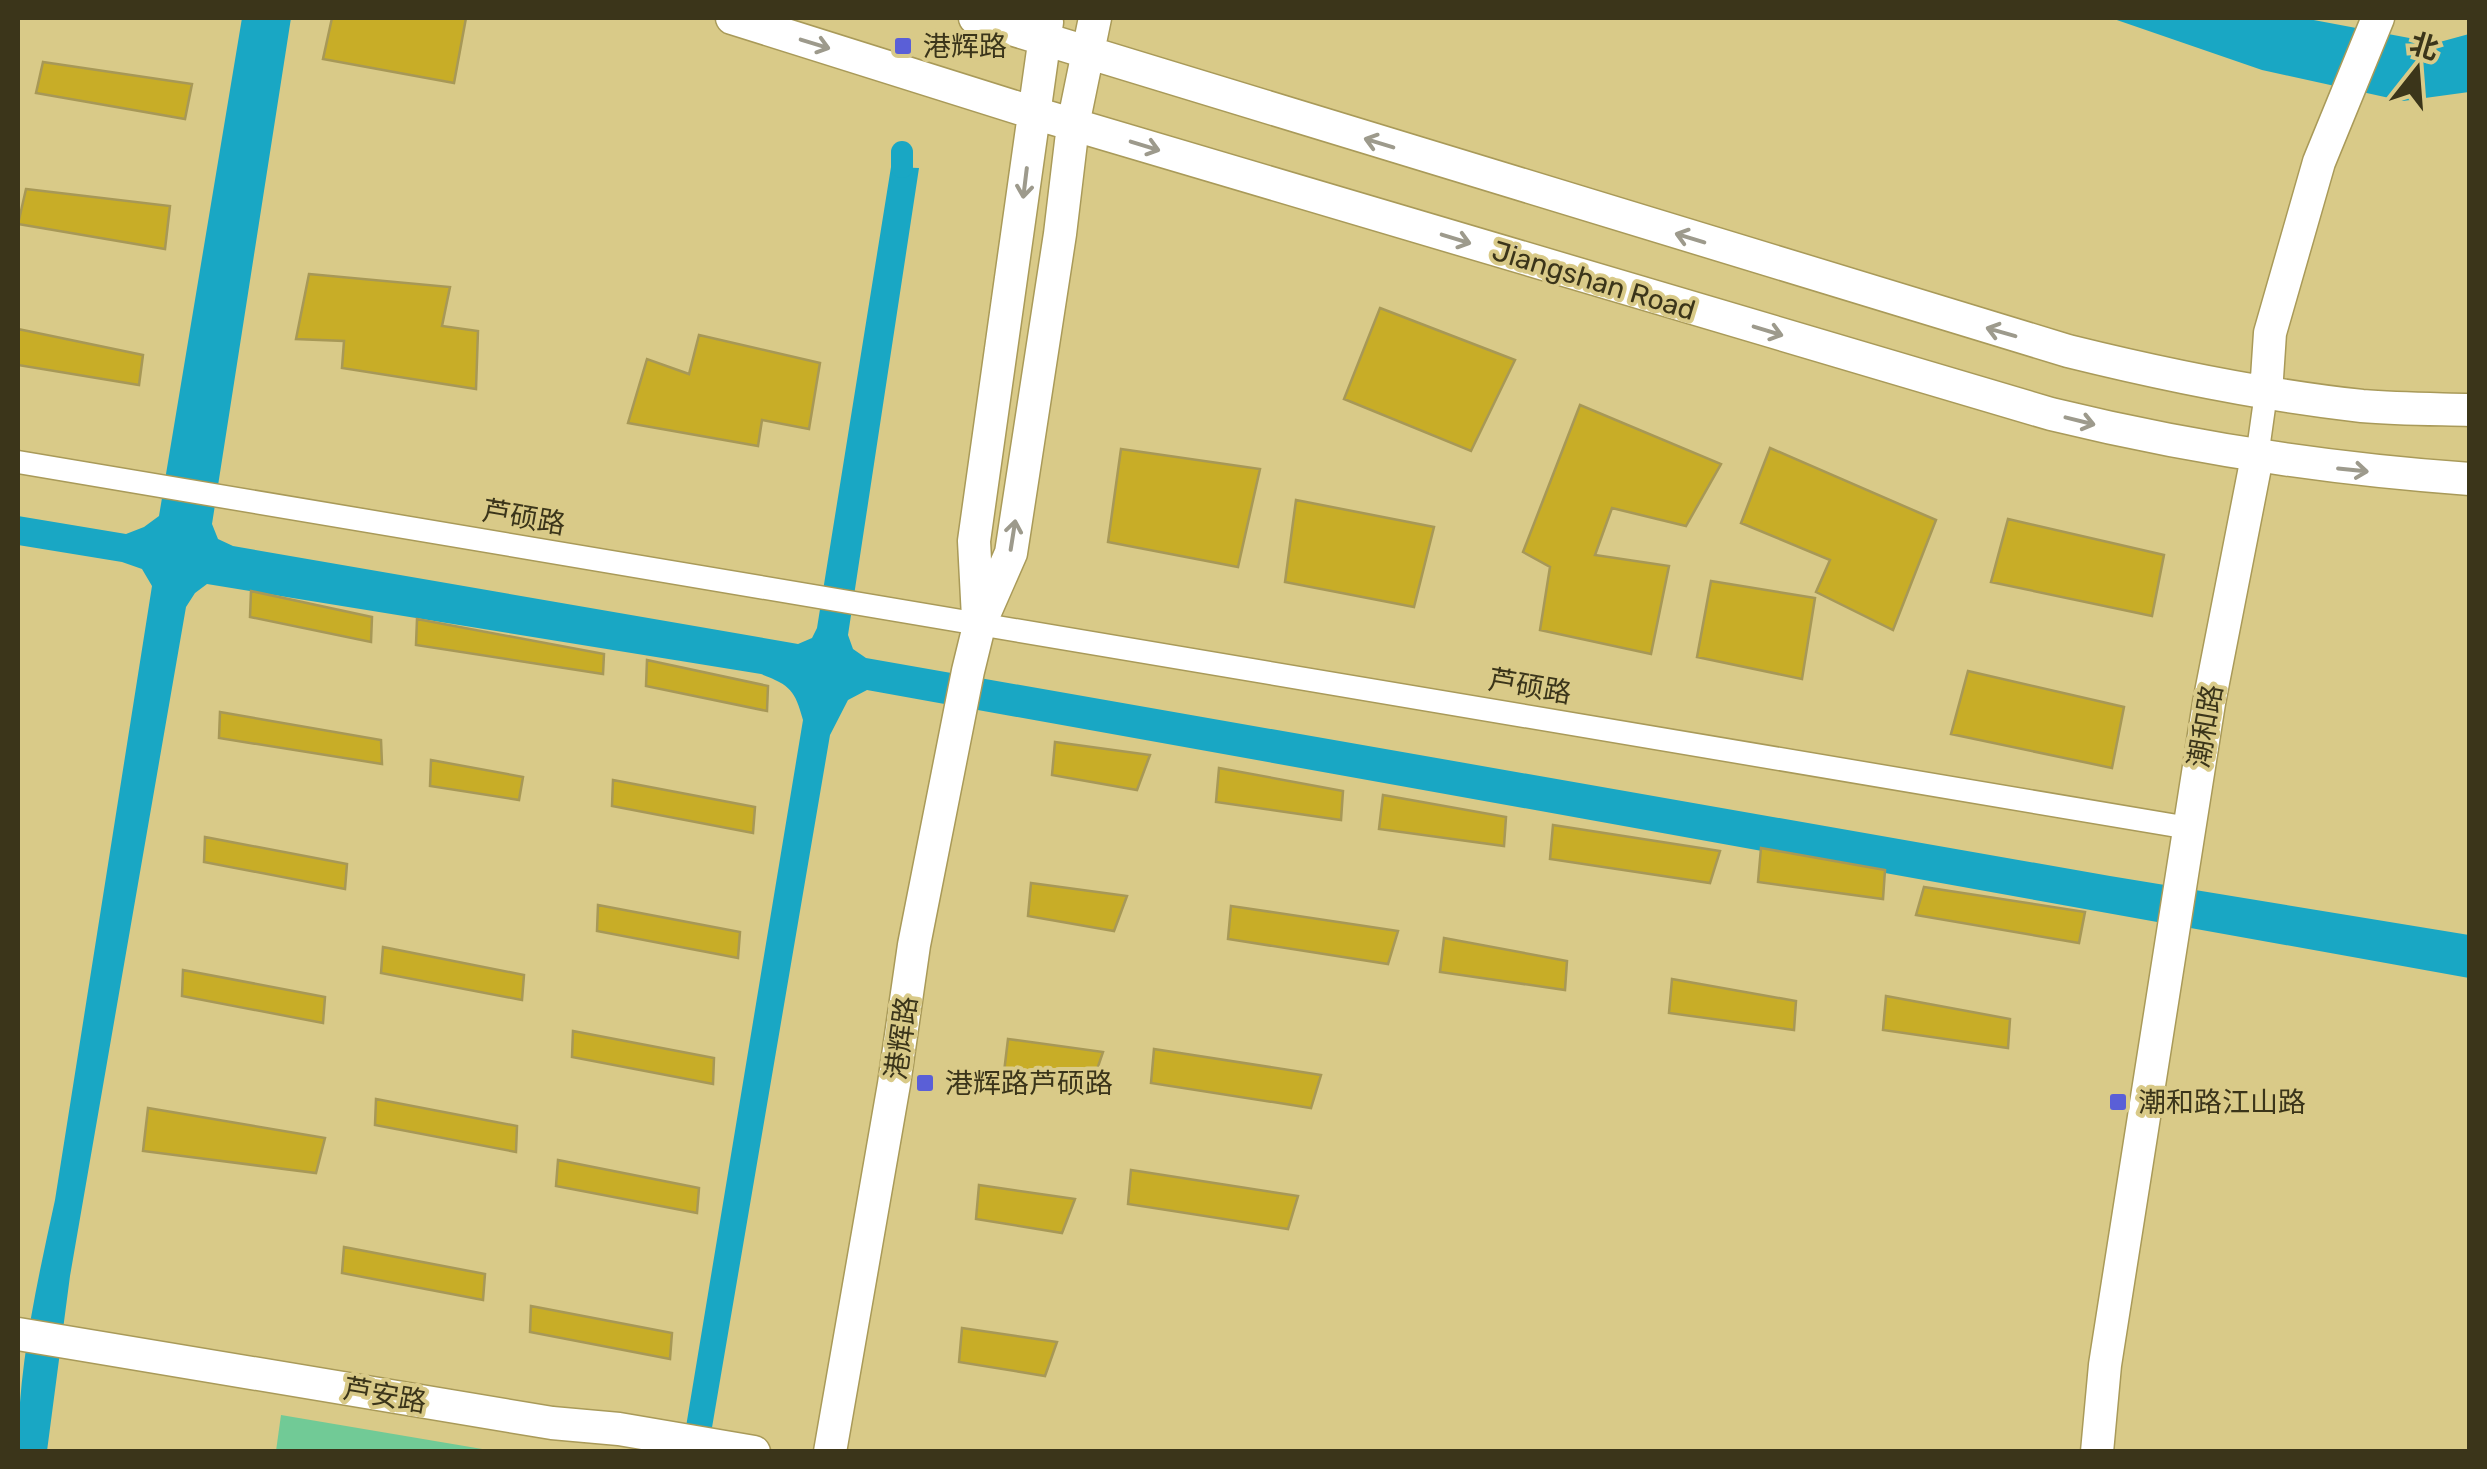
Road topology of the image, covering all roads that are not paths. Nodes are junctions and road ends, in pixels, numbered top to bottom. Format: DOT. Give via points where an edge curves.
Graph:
graph roads {
  1 [pos="732,18"];
  2 [pos="974,18"];
  3 [pos="1095,18"];
  4 [pos="2378,18"];
  5 [pos="1046,29"];
  6 [pos="1089,54"];
  7 [pos="1034,113"];
  8 [pos="1073,124"];
  9 [pos="2266,393"];
  10 [pos="2470,410"];
  11 [pos="2257,457"];
  12 [pos="18,462"];
  13 [pos="2470,478"];
  14 [pos="979,626"];
  15 [pos="2189,828"];
  16 [pos="18,1334"];
  17 [pos="739,1449"];
  18 [pos="830,1452"];
  19 [pos="2096,1452"];
  1 -- 7 [label="main road, Jiangshan Road, one-way"];
  2 -- 5 [label="main road"];
  3 -- 6 [label="main road, 港辉路"];
  4 -- 9 [label="main road, 潮和路" via="2320,162 2270,334"];
  5 -- 6 [label="main road"];
  5 -- 7 [label="main road, 港辉路"];
  6 -- 8 [label="main road, 港辉路"];
  9 -- 6 [label="main road, one-way" via="2164,375 1970,324"];
  7 -- 8 [label="main road, Jiangshan Road"];
  7 -- 14 [label="main road, 港辉路, one-way" via="974,540"];
  8 -- 11 [label="main road, Jiangshan Road, one-way" via="1968,391 2151,438"];
  14 -- 8 [label="main road, 港辉路, one-way" via="1010,553"];
  9 -- 10 [label="main road"];
  9 -- 11 [label="street, 潮和路"];
  11 -- 13 [label="main road, Jiangshan Road, one-way"];
  11 -- 15 [label="main road, 潮和路"];
  12 -- 14 [label="street, 芦硕路"];
  14 -- 15 [label="street, 芦硕路"];
  14 -- 18 [label="main road, 港辉路" via="914,945"];
  15 -- 19 [label="main road, 潮和路"];
  16 -- 17 [label="main road, 芦安路"];
}
